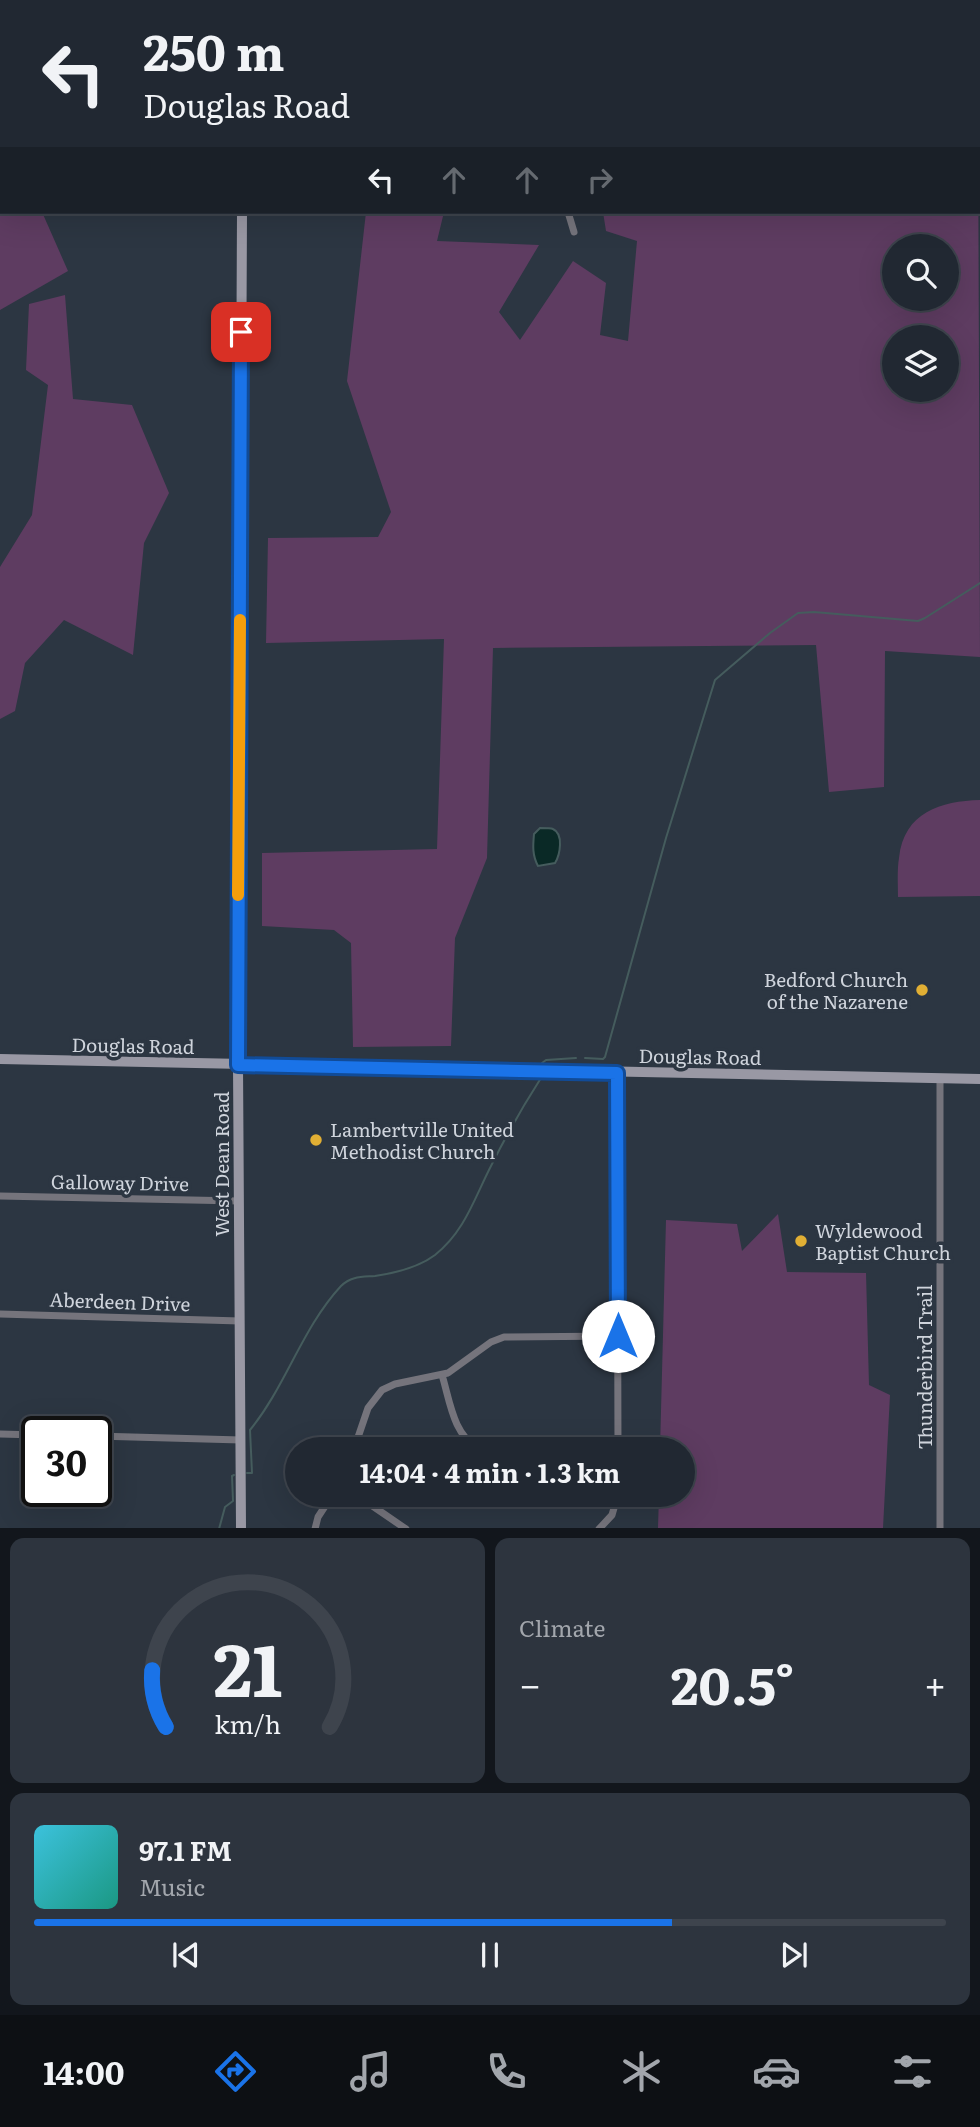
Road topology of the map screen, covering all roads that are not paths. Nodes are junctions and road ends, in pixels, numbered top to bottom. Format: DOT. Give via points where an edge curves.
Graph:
graph roads {
  1 [pos="242,214"];
  2 [pos="569,214"];
  3 [pos="574,232"];
  4 [pos="0,1059"];
  5 [pos="238,1065"];
  6 [pos="617,1073"];
  7 [pos="940,1079"];
  8 [pos="980,1079"];
  9 [pos="0,1196"];
  10 [pos="239,1201"];
  11 [pos="0,1314"];
  12 [pos="240,1321"];
  13 [pos="618,1336"];
  14 [pos="442,1375"];
  15 [pos="0,1434"];
  16 [pos="21,1435"];
  17 [pos="112,1436"];
  18 [pos="358,1437"];
  19 [pos="464,1437"];
  20 [pos="618,1437"];
  21 [pos="241,1440"];
  22 [pos="325,1507"];
  23 [pos="374,1507"];
  24 [pos="614,1507"];
  25 [pos="241,1528"];
  26 [pos="315,1528"];
  27 [pos="406,1528"];
  28 [pos="599,1528"];
  29 [pos="940,1528"];
  1 -- 5 [label="street, West Dean Road"];
  2 -- 3 [label="street"];
  4 -- 5 [label="street, Douglas Road"];
  5 -- 6 [label="street, Douglas Road"];
  5 -- 10 [label="street, West Dean Road"];
  6 -- 7 [label="street, Douglas Road"];
  6 -- 13 [label="street"];
  7 -- 8 [label="street, Douglas Road"];
  7 -- 29 [label="street, Thunderbird Trail"];
  9 -- 10 [label="street, Galloway Drive"];
  10 -- 12 [label="street, West Dean Road"];
  11 -- 12 [label="street, Aberdeen Drive"];
  12 -- 21 [label="street, West Dean Road"];
  13 -- 14 [label="street" via="504,1337"];
  13 -- 20 [label="street"];
  14 -- 18 [label="street" via="395,1384 377,1394"];
  14 -- 19 [label="street"];
  15 -- 16 [label="street"];
  17 -- 21 [label="street"];
  21 -- 25 [label="street, West Dean Road"];
  22 -- 26 [label="street"];
  23 -- 27 [label="street"];
  24 -- 28 [label="street"];
}
